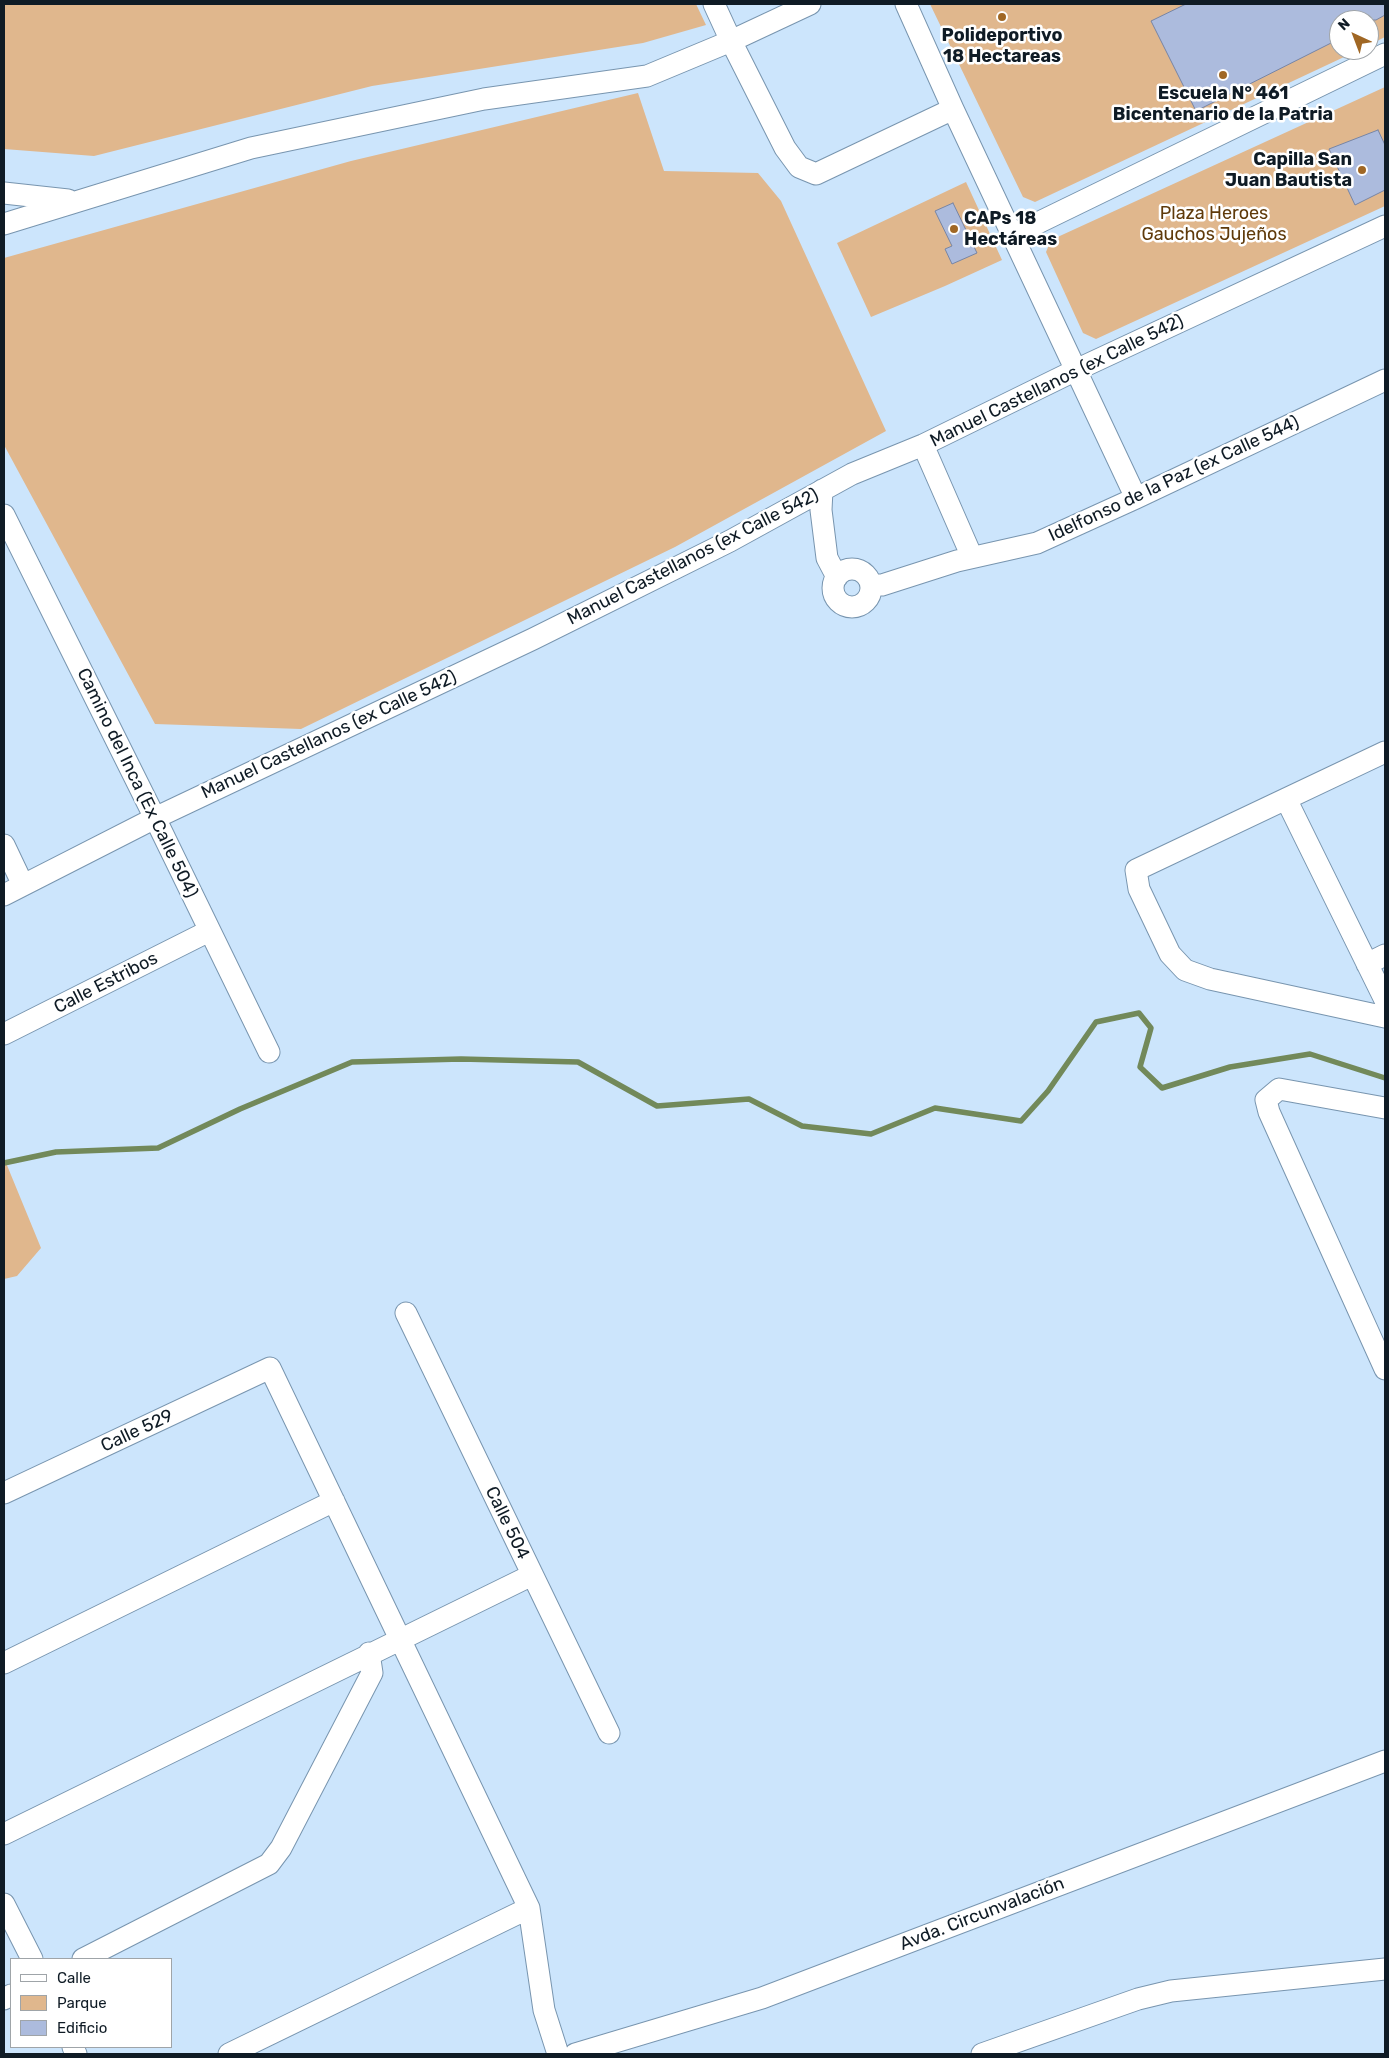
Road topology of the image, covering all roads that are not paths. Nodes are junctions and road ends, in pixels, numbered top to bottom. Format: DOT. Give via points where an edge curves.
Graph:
graph roads {
  1 [pos="714,4"];
  2 [pos="810,4"];
  3 [pos="906,4"];
  4 [pos="730,41"];
  5 [pos="1385,54"];
  6 [pos="953,109"];
  7 [pos="4,193"];
  8 [pos="78,201"];
  9 [pos="4,224"];
  10 [pos="1385,226"];
  11 [pos="1013,235"];
  12 [pos="1076,370"];
  13 [pos="1385,380"];
  14 [pos="924,445"];
  15 [pos="822,490"];
  16 [pos="1136,498"];
  17 [pos="4,515"];
  18 [pos="964,559"];
  19 [pos="837,577"];
  20 [pos="871,585"];
  21 [pos="1385,752"];
  22 [pos="1286,799"];
  23 [pos="155,818"];
  24 [pos="4,846"];
  25 [pos="23,885"];
  26 [pos="4,895"];
  27 [pos="209,931"];
  28 [pos="1376,960"];
  29 [pos="1385,1000"];
  30 [pos="1385,1016"];
  31 [pos="4,1034"];
  32 [pos="269,1052"];
  33 [pos="1385,1108"];
  34 [pos="406,1313"];
  35 [pos="1385,1369"];
  36 [pos="4,1493"];
  37 [pos="334,1501"];
  38 [pos="532,1575"];
  39 [pos="400,1638"];
  40 [pos="369,1654"];
  41 [pos="4,1663"];
  42 [pos="609,1734"];
  43 [pos="1385,1760"];
  44 [pos="4,1834"];
  45 [pos="4,1904"];
  46 [pos="530,1908"];
  47 [pos="31,1958"];
  48 [pos="85,1958"];
  49 [pos="1385,1969"];
  50 [pos="229,2054"];
  51 [pos="558,2054"];
  52 [pos="575,2054"];
  53 [pos="982,2054"];
  1 -- 4 [label="street"];
  2 -- 4 [label="street"];
  3 -- 6 [label="street"];
  4 -- 6 [label="street" via="785,148 799,168 816,174"];
  4 -- 8 [label="street" via="647,76 484,99 251,148"];
  5 -- 11 [label="street"];
  6 -- 11 [label="street"];
  7 -- 8 [label="street"];
  8 -- 9 [label="street"];
  10 -- 12 [label="street, Manuel Castellanos (ex Calle 542)"];
  11 -- 12 [label="street"];
  12 -- 14 [label="street, Manuel Castellanos (ex Calle 542)"];
  12 -- 16 [label="street"];
  13 -- 16 [label="street, Idelfonso de la Paz (ex Calle 544)"];
  14 -- 15 [label="street, Manuel Castellanos (ex Calle 542)" via="852,474"];
  14 -- 18 [label="street"];
  15 -- 19 [label="street" via="827,558"];
  15 -- 23 [label="street, Manuel Castellanos (ex Calle 542)" via="730,541 532,639"];
  16 -- 18 [label="street, Idelfonso de la Paz (ex Calle 544)" via="1037,543"];
  17 -- 23 [label="street, Camino del Inca (Ex Calle 504)"];
  18 -- 20 [label="street, Idelfonso de la Paz (ex Calle 544)" via="882,585"];
  19 -- 20 [label="street" via="854,569 865,574"];
  19 -- 20 [label="street" via="835,594 842,604 848,606 865,601"];
  21 -- 22 [label="street"];
  22 -- 28 [label="street"];
  22 -- 30 [label="street" via="1136,870 1139,889 1170,954 1185,970 1210,979"];
  23 -- 25 [label="street, Manuel Castellanos (ex Calle 542)"];
  23 -- 27 [label="street, Camino del Inca (Ex Calle 504)"];
  24 -- 25 [label="street"];
  25 -- 26 [label="street, Manuel Castellanos (ex Calle 542)"];
  27 -- 31 [label="street, Calle Estribos"];
  27 -- 32 [label="street, Camino del Inca (Ex Calle 504)"];
  28 -- 29 [label="street"];
  33 -- 35 [label="street" via="1279,1089 1266,1100"];
  34 -- 38 [label="street, Calle 504"];
  36 -- 37 [label="street, Calle 529" via="270,1368"];
  37 -- 39 [label="street"];
  37 -- 41 [label="street"];
  38 -- 39 [label="street"];
  38 -- 42 [label="street, Calle 504"];
  39 -- 40 [label="street"];
  39 -- 46 [label="street"];
  40 -- 44 [label="street"];
  40 -- 48 [label="street" via="372,1673 281,1848 269,1864"];
  43 -- 52 [label="street, Avda. Circunvalación" via="762,1998"];
  45 -- 47 [label="street"];
  46 -- 50 [label="street"];
  46 -- 51 [label="street" via="544,2010"];
  49 -- 53 [label="street" via="1171,1991 1138,1999"];
}
